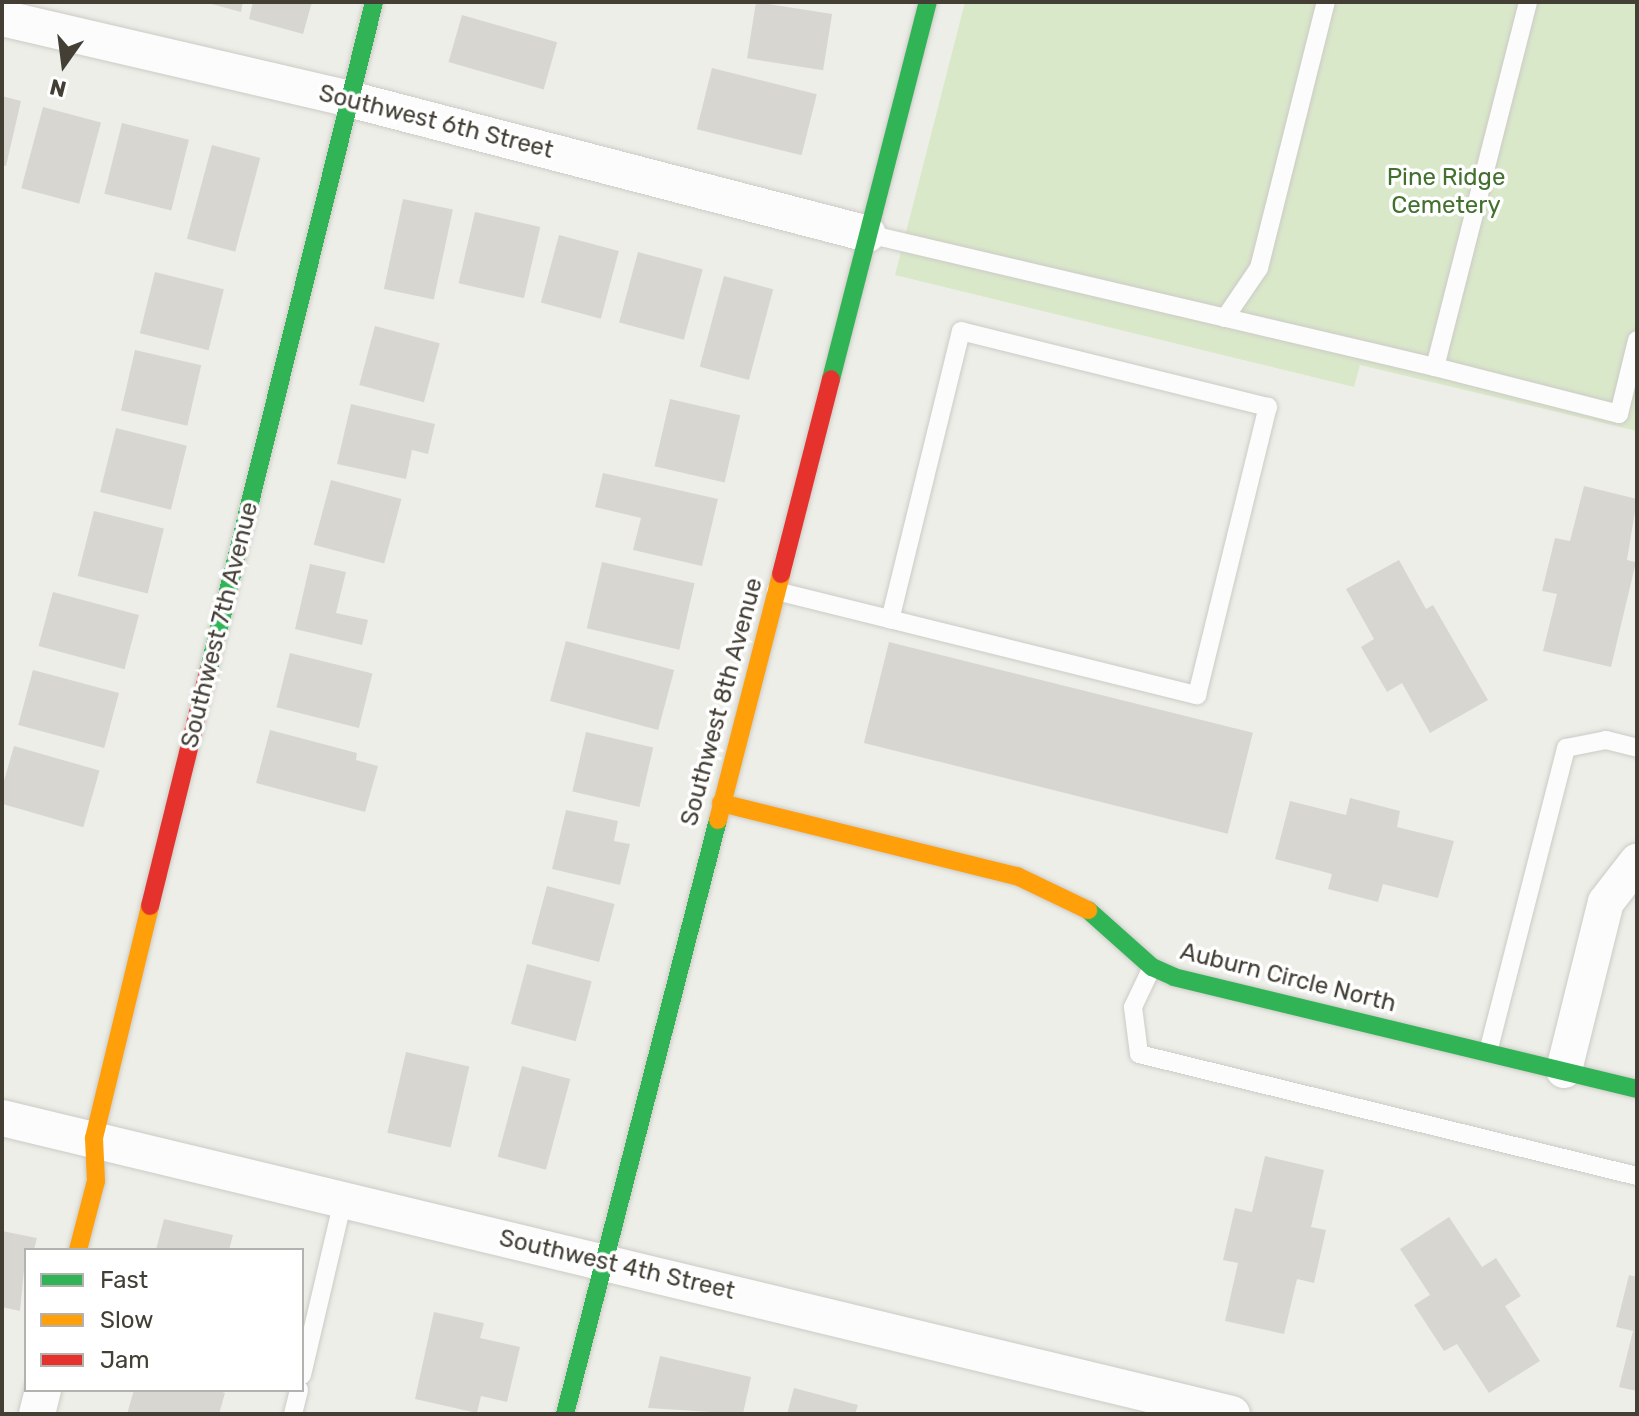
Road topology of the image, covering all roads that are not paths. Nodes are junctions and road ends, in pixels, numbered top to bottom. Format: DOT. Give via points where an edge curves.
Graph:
graph roads {
  1 [pos="374,2"];
  2 [pos="928,2"];
  3 [pos="1326,2"];
  4 [pos="1528,2"];
  5 [pos="2,18"];
  6 [pos="349,99"];
  7 [pos="868,234"];
  8 [pos="1225,318"];
  9 [pos="1637,340"];
  10 [pos="1435,367"];
  11 [pos="776,591"];
  12 [pos="890,619"];
  13 [pos="1637,748"];
  14 [pos="721,803"];
  15 [pos="1637,862"];
  16 [pos="1152,967"];
  17 [pos="1488,1052"];
  18 [pos="1564,1070"];
  19 [pos="1637,1089"];
  20 [pos="2,1118"];
  21 [pos="94,1138"];
  22 [pos="1637,1176"];
  23 [pos="343,1200"];
  24 [pos="79,1248"];
  25 [pos="599,1265"];
  26 [pos="304,1366"];
  27 [pos="42,1392"];
  28 [pos="298,1392"];
  29 [pos="37,1414"];
  30 [pos="293,1414"];
  31 [pos="565,1414"];
  32 [pos="1232,1414"];
  1 -- 6 [label="street, Southwest 7th Avenue"];
  2 -- 7 [label="street, Southwest 8th Avenue"];
  3 -- 8 [label="lane" via="1259,268"];
  4 -- 10 [label="lane"];
  5 -- 6 [label="street, Southwest 6th Street"];
  6 -- 7 [label="street, Southwest 6th Street"];
  6 -- 21 [label="street, Southwest 7th Avenue"];
  7 -- 8 [label="lane"];
  7 -- 11 [label="street, Southwest 8th Avenue"];
  8 -- 10 [label="lane"];
  9 -- 10 [label="lane" via="1619,414"];
  11 -- 12 [label="lane"];
  11 -- 14 [label="street, Southwest 8th Avenue"];
  12 -- 12 [label="lane" via="1197,695 1268,407 961,331"];
  13 -- 17 [label="lane" via="1606,740 1566,748"];
  14 -- 16 [label="street, Auburn Circle North" via="1017,876 1094,913"];
  14 -- 25 [label="street, Southwest 8th Avenue"];
  15 -- 18 [label="street" via="1606,902"];
  16 -- 17 [label="street, Auburn Circle North"];
  16 -- 22 [label="lane" via="1133,1007 1139,1054"];
  17 -- 18 [label="street, Auburn Circle North"];
  18 -- 19 [label="street, Auburn Circle North"];
  20 -- 21 [label="street, Southwest 4th Street"];
  21 -- 23 [label="street, Southwest 4th Street"];
  21 -- 24 [label="street, Southwest 7th Avenue" via="96,1181"];
  23 -- 25 [label="street, Southwest 4th Street"];
  23 -- 26 [label="lane"];
  25 -- 31 [label="street, Southwest 8th Avenue"];
  25 -- 32 [label="street, Southwest 4th Street" via="637,1267"];
  27 -- 29 [label="street"];
  28 -- 30 [label="lane"];
}
